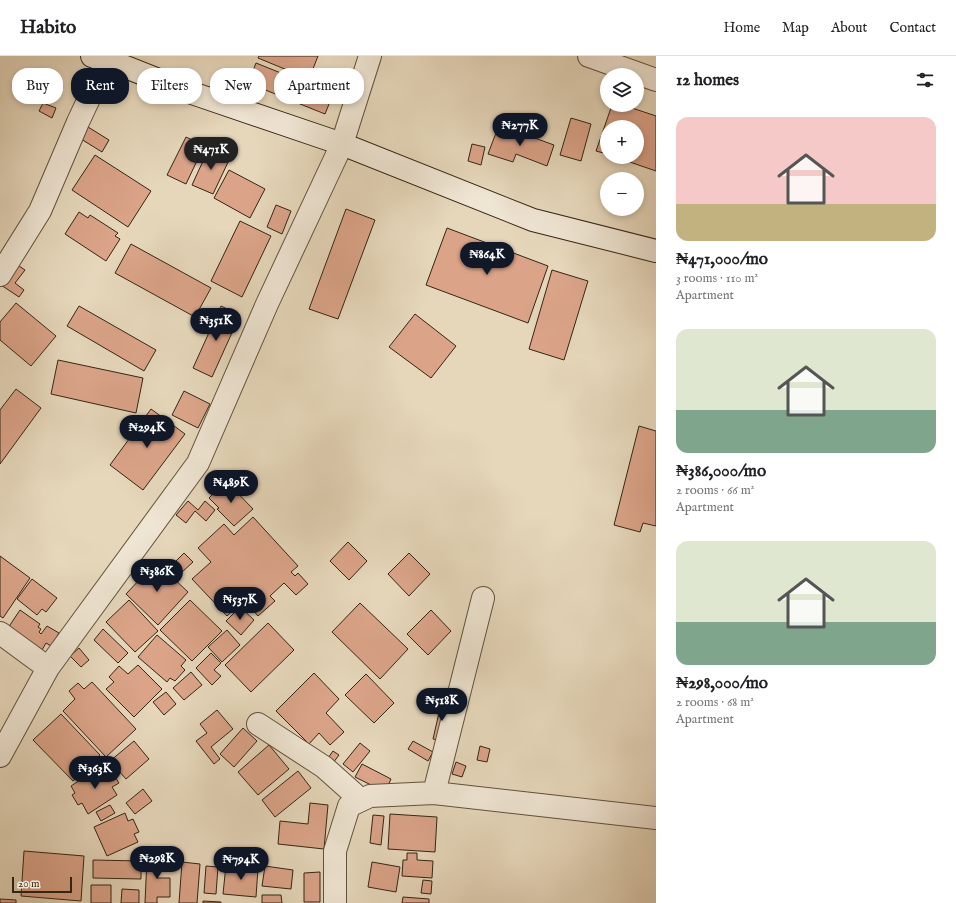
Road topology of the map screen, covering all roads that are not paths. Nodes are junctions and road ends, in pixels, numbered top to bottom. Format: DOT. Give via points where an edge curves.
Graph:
graph roads {
  1 [pos="370,56"];
  2 [pos="589,56"];
  3 [pos="103,57"];
  4 [pos="656,80"];
  5 [pos="342,144"];
  6 [pos="656,251"];
  7 [pos="0,275"];
  8 [pos="483,598"];
  9 [pos="0,633"];
  10 [pos="48,668"];
  11 [pos="258,724"];
  12 [pos="0,756"];
  13 [pos="434,793"];
  14 [pos="361,800"];
  15 [pos="656,818"];
  16 [pos="335,903"];
  1 -- 5 [label="street"];
  2 -- 4 [label="street"];
  3 -- 5 [label="street" via="189,92"];
  3 -- 7 [label="street" via="40,211"];
  5 -- 6 [label="street" via="533,220"];
  5 -- 10 [label="street" via="267,304 198,463"];
  8 -- 13 [label="street"];
  9 -- 10 [label="street"];
  10 -- 12 [label="street"];
  11 -- 14 [label="street" via="324,767"];
  13 -- 14 [label="street" via="370,796"];
  13 -- 15 [label="street"];
  14 -- 16 [label="street" via="349,806 336,851"];
}
